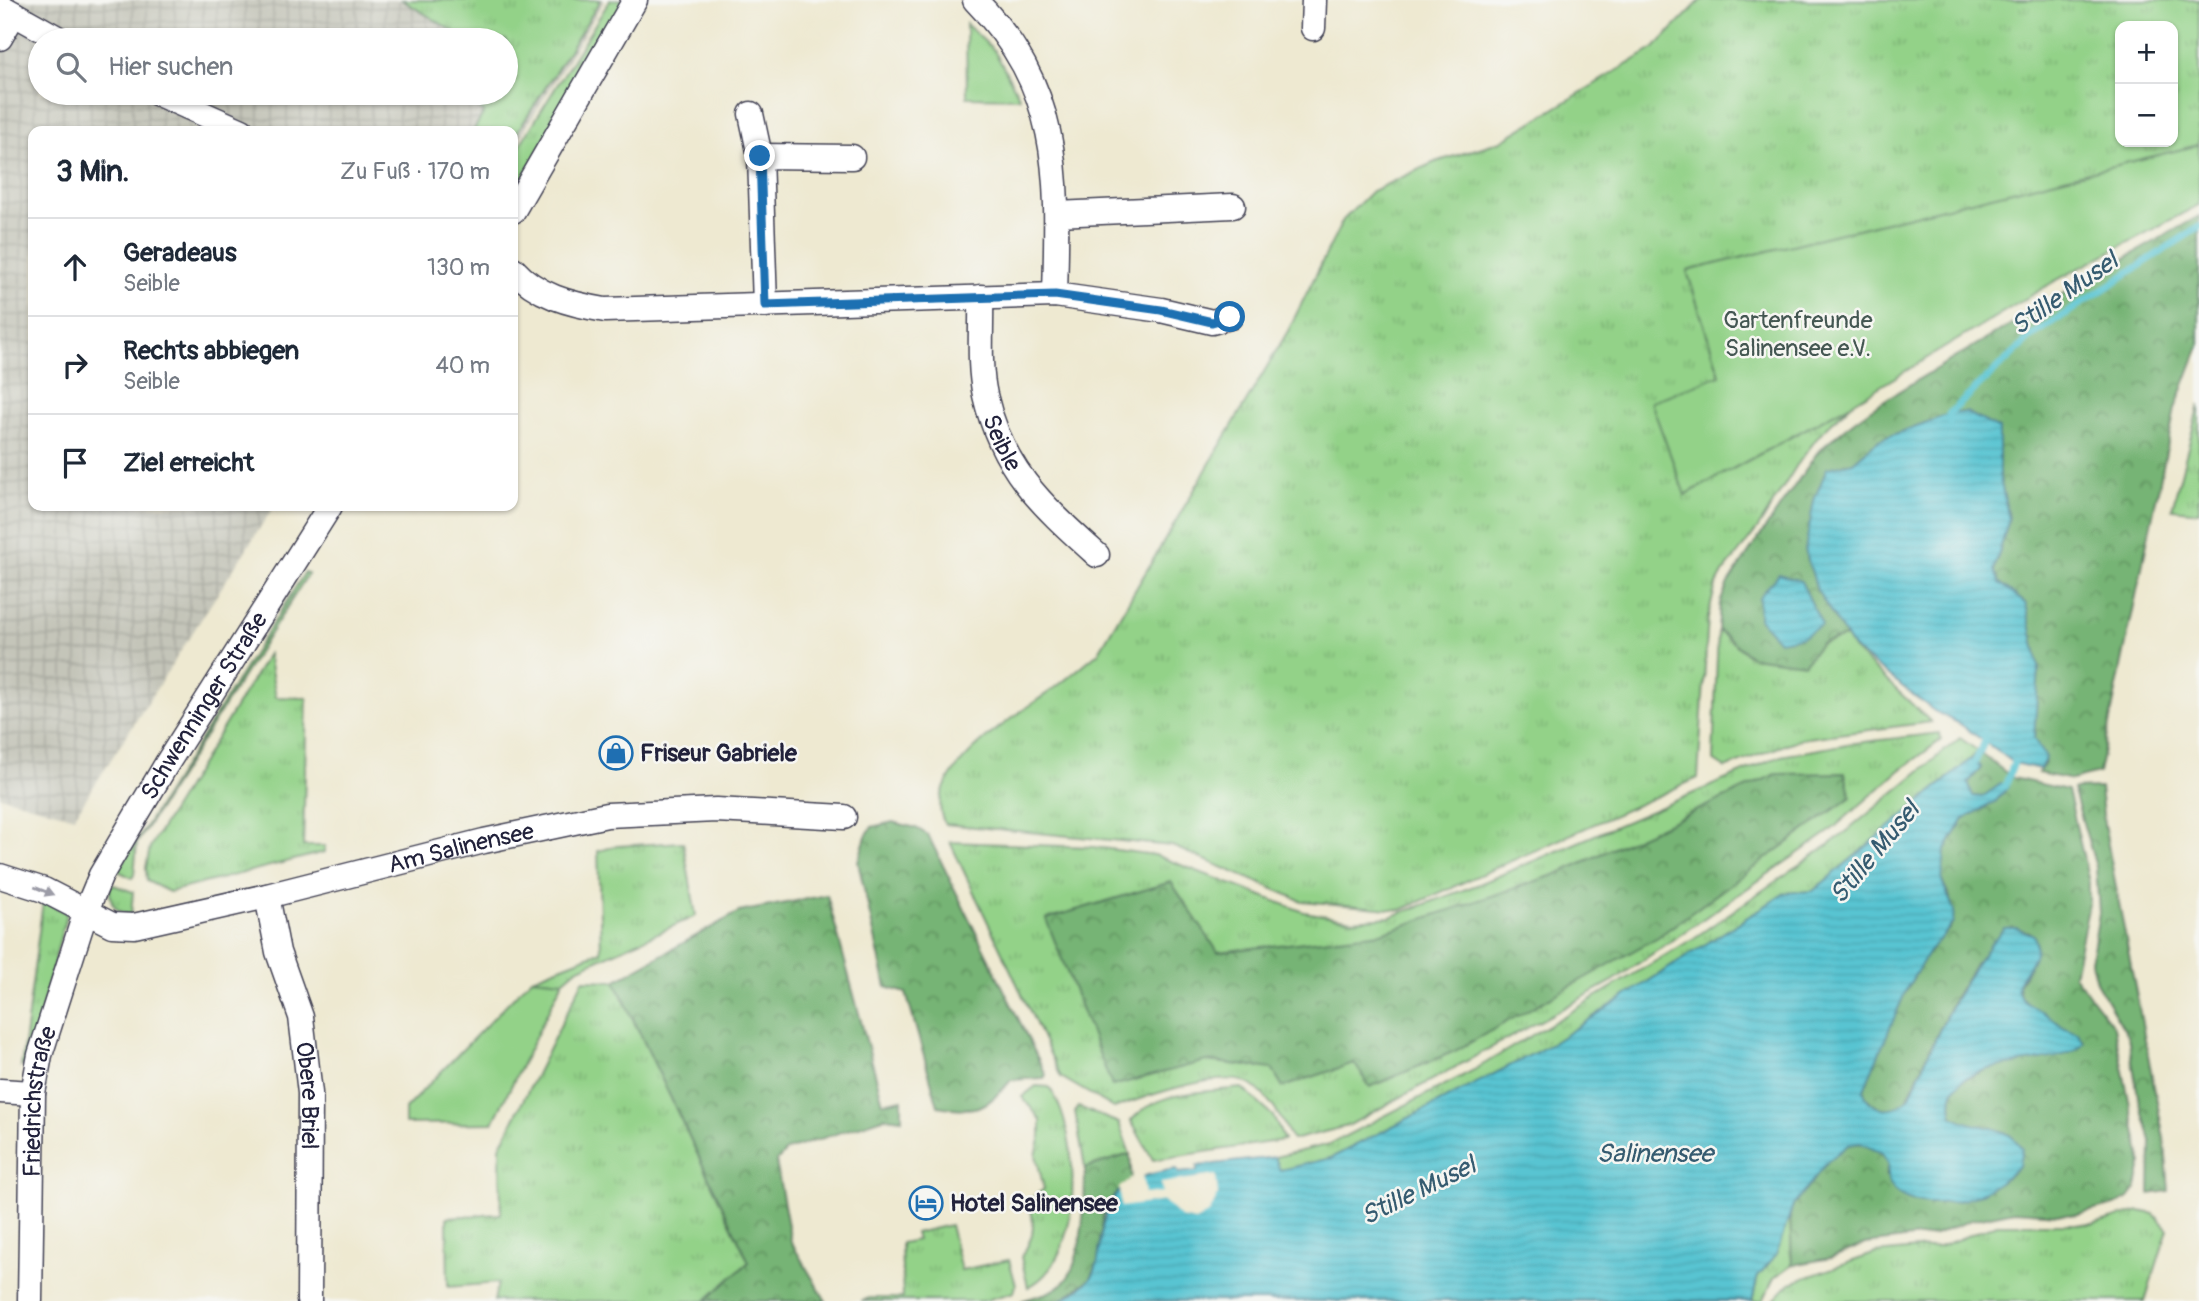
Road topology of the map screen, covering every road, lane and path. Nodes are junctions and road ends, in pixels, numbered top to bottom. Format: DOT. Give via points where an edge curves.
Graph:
graph roads {
  1 [pos="635,0"];
  2 [pos="975,0"];
  3 [pos="1314,0"];
  4 [pos="7,10"];
  5 [pos="39,28"];
  6 [pos="1313,28"];
  7 [pos="0,38"];
  8 [pos="183,105"];
  9 [pos="751,114"];
  10 [pos="231,126"];
  11 [pos="760,156"];
  12 [pos="852,157"];
  13 [pos="518,202"];
  14 [pos="1233,206"];
  15 [pos="1057,214"];
  16 [pos="518,274"];
  17 [pos="1055,295"];
  18 [pos="981,297"];
  19 [pos="765,305"];
  20 [pos="1230,317"];
  21 [pos="327,511"];
  22 [pos="1097,555"];
  23 [pos="844,817"];
  24 [pos="0,876"];
  25 [pos="267,896"];
  26 [pos="86,911"];
  27 [pos="0,1091"];
  28 [pos="33,1093"];
  29 [pos="30,1301"];
  30 [pos="309,1301"];
  1 -- 13 [label="street"];
  2 -- 15 [label="street" via="1036,86 1053,152"];
  3 -- 6 [label="street"];
  4 -- 5 [label="street"];
  4 -- 7 [label="street"];
  8 -- 10 [label="street"];
  9 -- 11 [label="street"];
  11 -- 12 [label="street"];
  11 -- 19 [label="street"];
  14 -- 15 [label="street"];
  15 -- 17 [label="street"];
  16 -- 19 [label="street" via="550,296 605,310"];
  17 -- 18 [label="street"];
  17 -- 20 [label="street" via="1212,322"];
  18 -- 19 [label="street"];
  18 -- 22 [label="street, Seible" via="984,392 1002,450 1042,505"];
  21 -- 26 [label="street, Schwenninger Straße" via="159,777 101,875"];
  23 -- 25 [label="street, Am Salinensee" via="716,810 607,816 484,841"];
  24 -- 26 [label="street, Am Salinensee, one-way" via="44,890"];
  25 -- 26 [label="street, Am Salinensee" via="134,926 112,925"];
  25 -- 30 [label="street, Obere Briel" via="278,952 301,1017 310,1093"];
  26 -- 28 [label="street, Friedrichstraße" via="40,1055"];
  27 -- 28 [label="street"];
  28 -- 29 [label="street, Friedrichstraße"];
}
